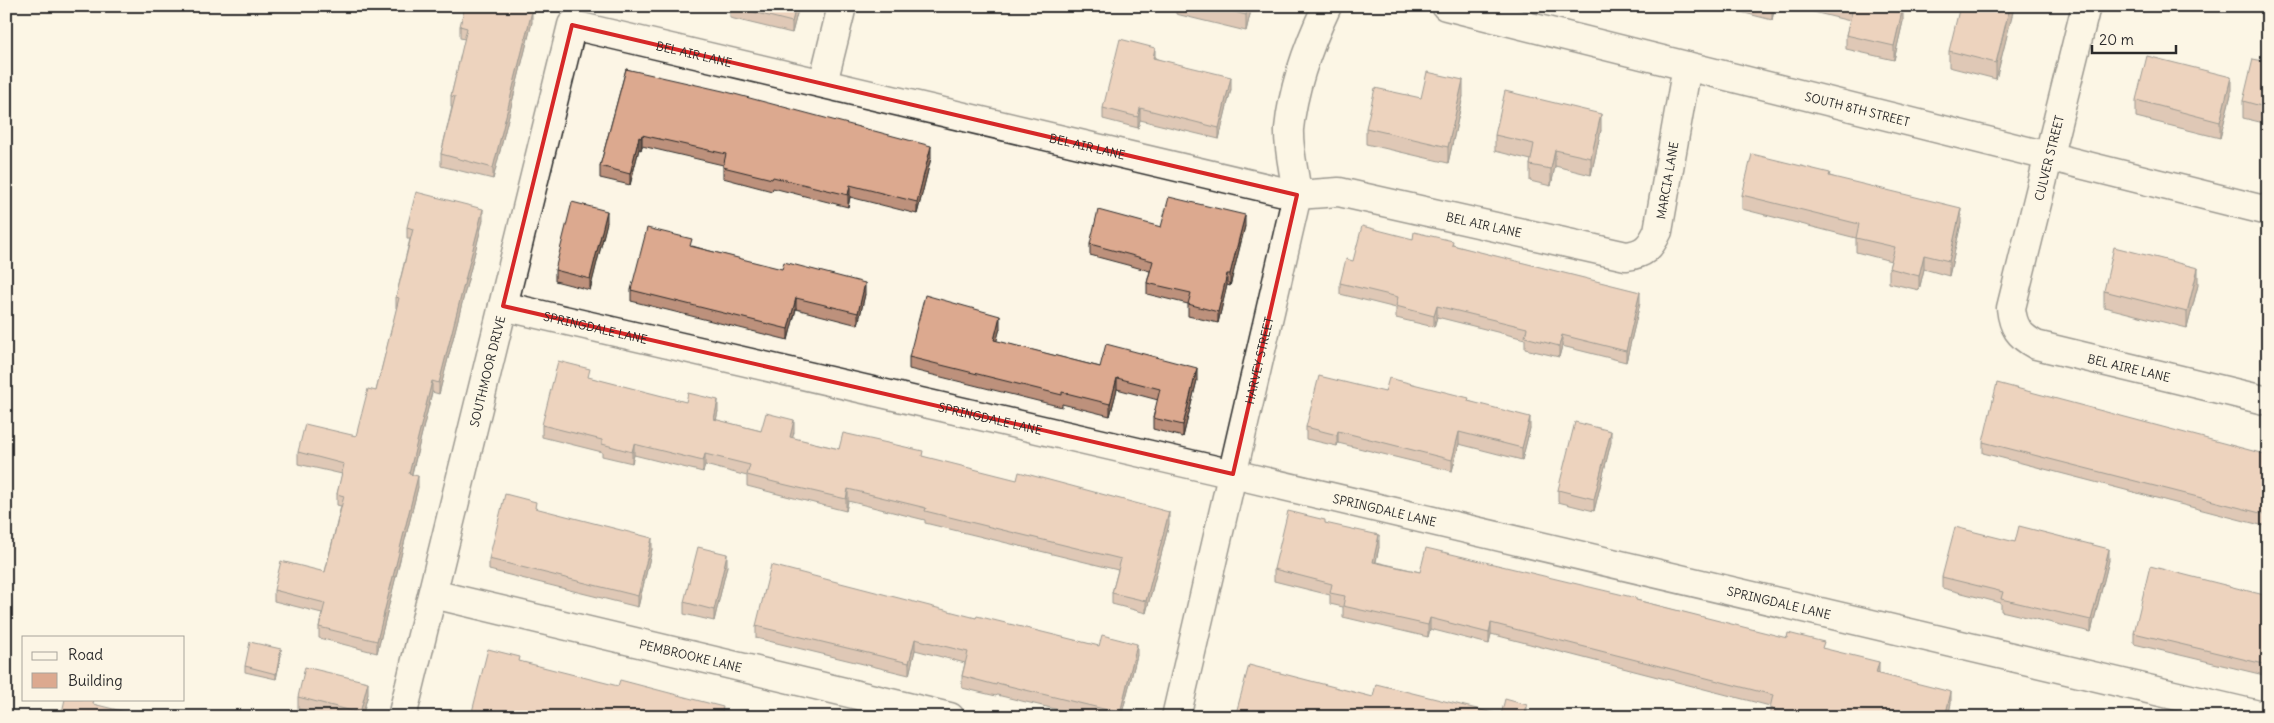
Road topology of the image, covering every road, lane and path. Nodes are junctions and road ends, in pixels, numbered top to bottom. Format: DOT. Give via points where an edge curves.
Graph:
graph roads {
  1 [pos="842,6"];
  2 [pos="1327,6"];
  3 [pos="1446,6"];
  4 [pos="2086,6"];
  5 [pos="572,25"];
  6 [pos="1687,66"];
  7 [pos="823,83"];
  8 [pos="2050,156"];
  9 [pos="1297,195"];
  10 [pos="2268,211"];
  11 [pos="1605,252"];
  12 [pos="503,306"];
  13 [pos="2011,308"];
  14 [pos="2268,401"];
  15 [pos="1233,474"];
  16 [pos="433,594"];
  17 [pos="402,717"];
  18 [pos="950,717"];
  19 [pos="1176,717"];
  20 [pos="2267,717"];
  1 -- 7 [label="street"];
  2 -- 9 [label="street, HARVEY STREET" via="1303,68 1289,130"];
  3 -- 6 [label="street, SOUTH 8TH STREET"];
  4 -- 8 [label="street, CULVER STREET"];
  5 -- 7 [label="street, BEL AIR LANE"];
  5 -- 12 [label="street, SOUTHMOOR DRIVE"];
  6 -- 8 [label="street, SOUTH 8TH STREET"];
  6 -- 11 [label="street, MARCIA LANE" via="1658,231 1647,250 1639,254 1626,256"];
  7 -- 9 [label="street, BEL AIR LANE"];
  8 -- 10 [label="street, SOUTH 8TH STREET"];
  8 -- 13 [label="street, CULVER STREET"];
  9 -- 11 [label="street, BEL AIR LANE" via="1339,192"];
  9 -- 15 [label="street, HARVEY STREET"];
  12 -- 15 [label="street, SPRINGDALE LANE"];
  12 -- 16 [label="street, SOUTHMOOR DRIVE"];
  13 -- 14 [label="street, BEL AIRE LANE" via="2016,330 2036,345"];
  15 -- 19 [label="street, HARVEY STREET"];
  15 -- 20 [label="street, SPRINGDALE LANE"];
  16 -- 17 [label="street, SOUTHMOOR DRIVE"];
  16 -- 18 [label="street, PEMBROOKE LANE"];
}
